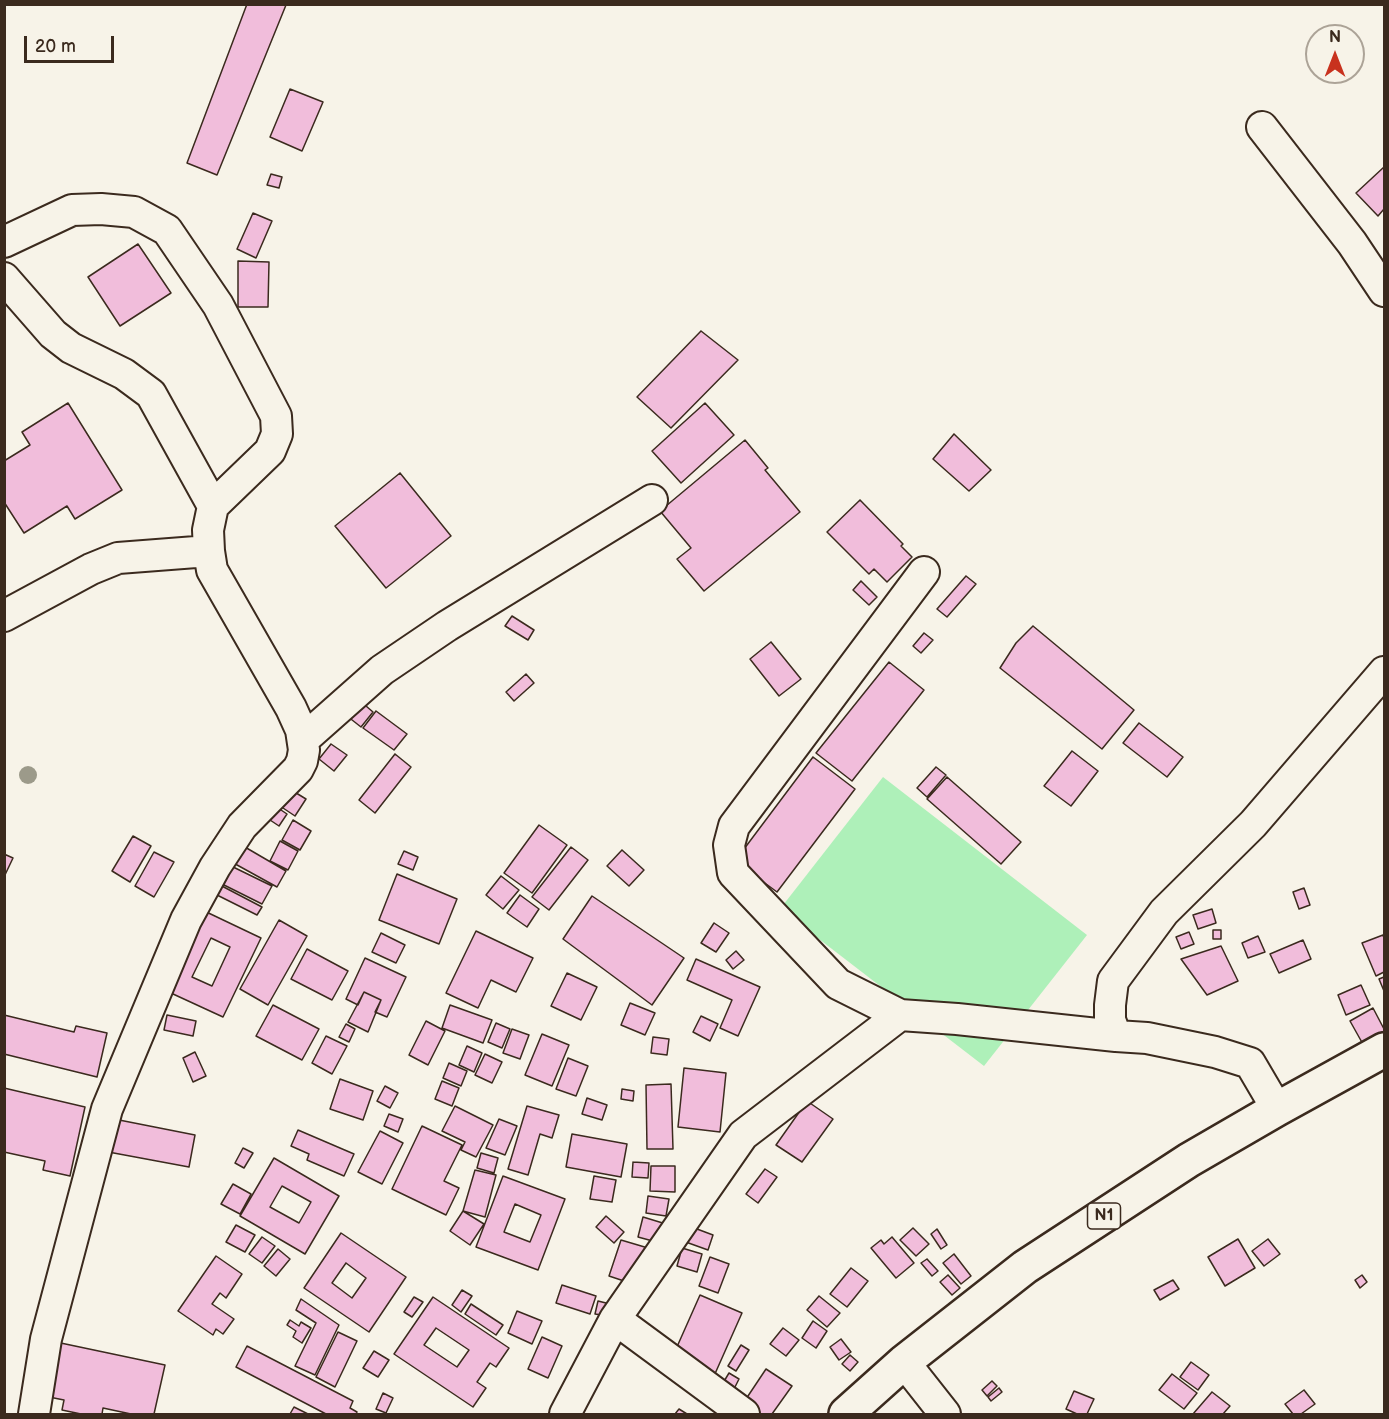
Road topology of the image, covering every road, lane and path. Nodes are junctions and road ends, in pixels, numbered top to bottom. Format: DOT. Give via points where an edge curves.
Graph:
graph roads {
  1 [pos="1262,127"];
  2 [pos="4,242"];
  3 [pos="4,278"];
  4 [pos="1384,291"];
  5 [pos="652,500"];
  6 [pos="213,506"];
  7 [pos="208,551"];
  8 [pos="924,572"];
  9 [pos="4,616"];
  10 [pos="1384,672"];
  11 [pos="303,740"];
  12 [pos="900,1015"];
  13 [pos="1116,1036"];
  14 [pos="1384,1050"];
  15 [pos="1277,1109"];
  16 [pos="615,1319"];
  17 [pos="904,1362"];
  18 [pos="34,1414"];
  19 [pos="565,1414"];
  20 [pos="744,1414"];
  21 [pos="846,1414"];
  22 [pos="945,1414"];
  1 -- 4 [label="street"];
  2 -- 6 [label="street" via="72,210 135,212 167,230 218,305 276,416 277,434 270,451"];
  3 -- 6 [label="street" via="71,348 124,374 150,394"];
  5 -- 11 [label="street" via="382,670"];
  6 -- 7 [label="street"];
  7 -- 9 [label="street" via="118,558"];
  7 -- 11 [label="street" via="212,570 291,708"];
  8 -- 12 [label="street" via="734,826 729,845 733,873 838,984"];
  10 -- 13 [label="street" via="1253,824 1164,912 1113,981 1110,1020"];
  11 -- 18 [label="street" via="302,761 297,769 242,826 214,867 186,920 107,1109 46,1339"];
  12 -- 13 [label="street"];
  12 -- 16 [label="street" via="743,1135"];
  13 -- 15 [label="street" via="1147,1038 1250,1063"];
  14 -- 15 [label="highway, N1"];
  15 -- 17 [label="highway, N1" via="1189,1160 1025,1267"];
  16 -- 19 [label="street"];
  16 -- 20 [label="street"];
  17 -- 21 [label="highway, N1"];
  17 -- 22 [label="street"];
}
